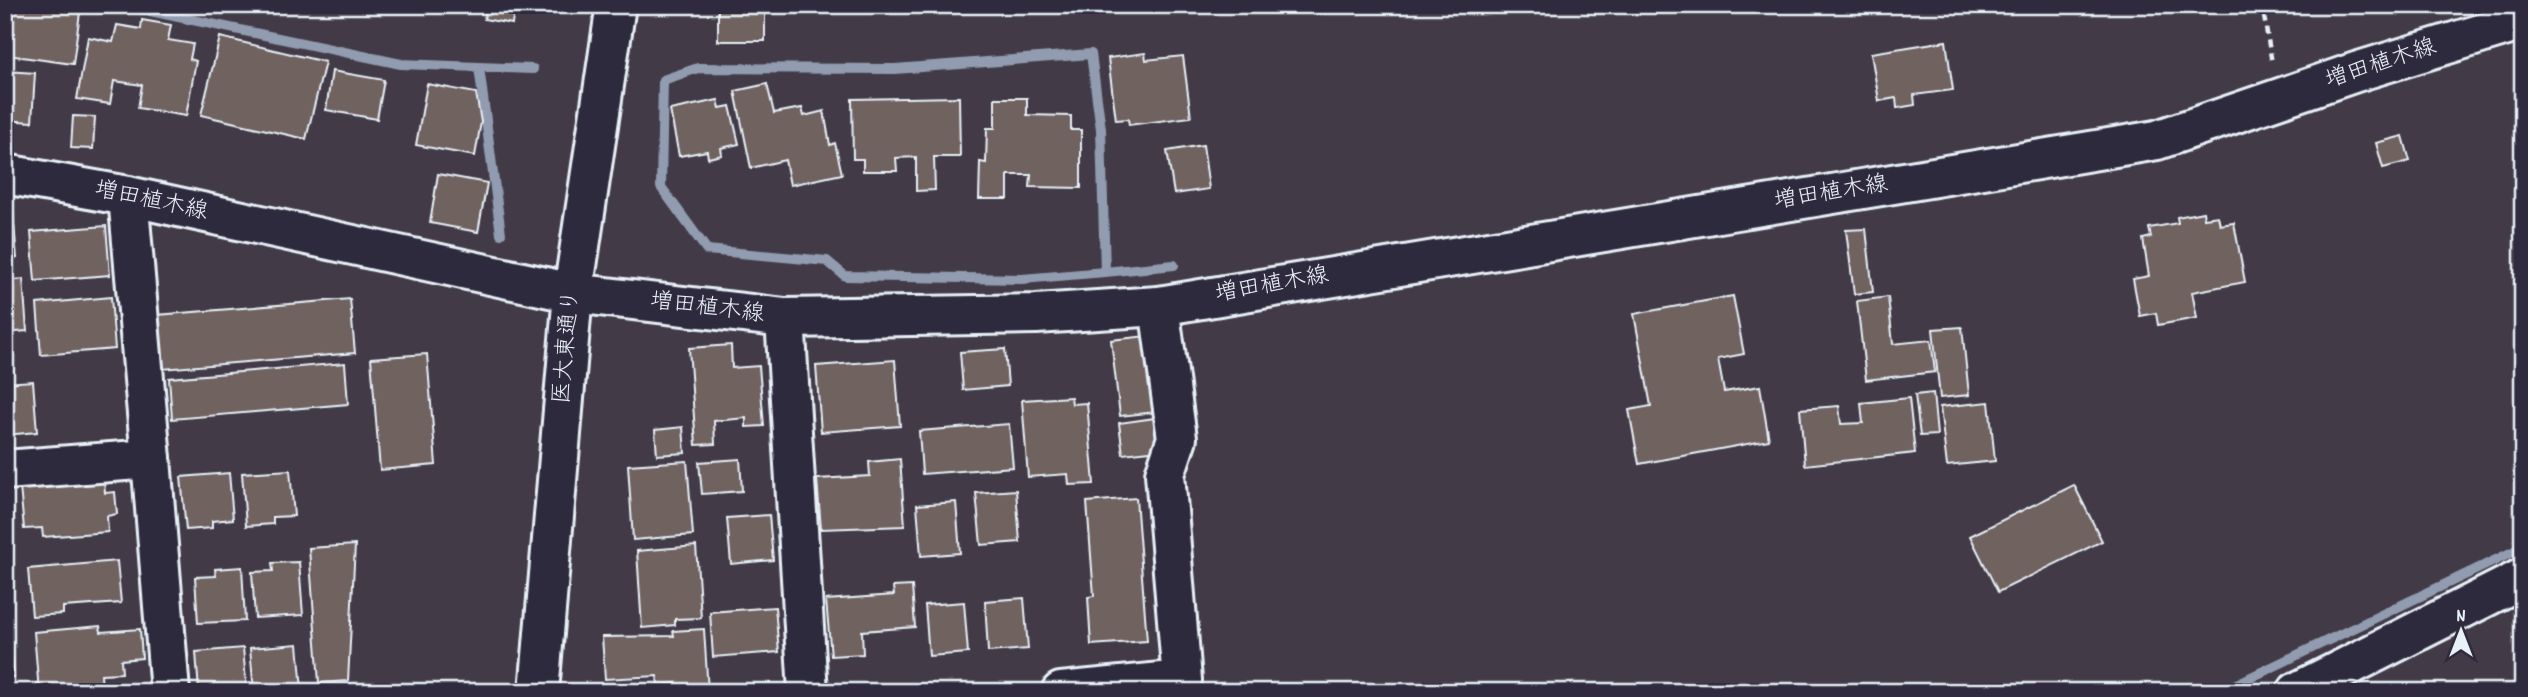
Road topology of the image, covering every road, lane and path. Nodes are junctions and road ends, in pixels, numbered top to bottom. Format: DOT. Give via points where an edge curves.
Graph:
graph roads {
  1 [pos="616,5"];
  2 [pos="2262,5"];
  3 [pos="2523,21"];
  4 [pos="2278,99"];
  5 [pos="5,174"];
  6 [pos="128,196"];
  7 [pos="573,293"];
  8 [pos="1159,306"];
  9 [pos="785,318"];
  10 [pos="151,459"];
  11 [pos="5,470"];
  12 [pos="2523,578"];
  13 [pos="1153,685"];
  14 [pos="170,692"];
  15 [pos="539,692"];
  16 [pos="808,692"];
  17 [pos="1061,692"];
  18 [pos="2297,692"];
  1 -- 7 [label="street, 医大東通り"];
  2 -- 4 [label="path"];
  3 -- 4 [label="street, 増田植木線"];
  4 -- 8 [label="street, 増田植木線" via="2157,140"];
  5 -- 6 [label="street, 増田植木線"];
  6 -- 7 [label="street, 増田植木線"];
  6 -- 10 [label="street"];
  7 -- 9 [label="street, 増田植木線"];
  7 -- 15 [label="street, 医大東通り"];
  8 -- 9 [label="street, 増田植木線" via="1036,314"];
  8 -- 13 [label="street" via="1177,438 1165,474"];
  9 -- 16 [label="street"];
  10 -- 11 [label="street"];
  10 -- 14 [label="street"];
  12 -- 18 [label="street"];
  13 -- 17 [label="street"];
}
